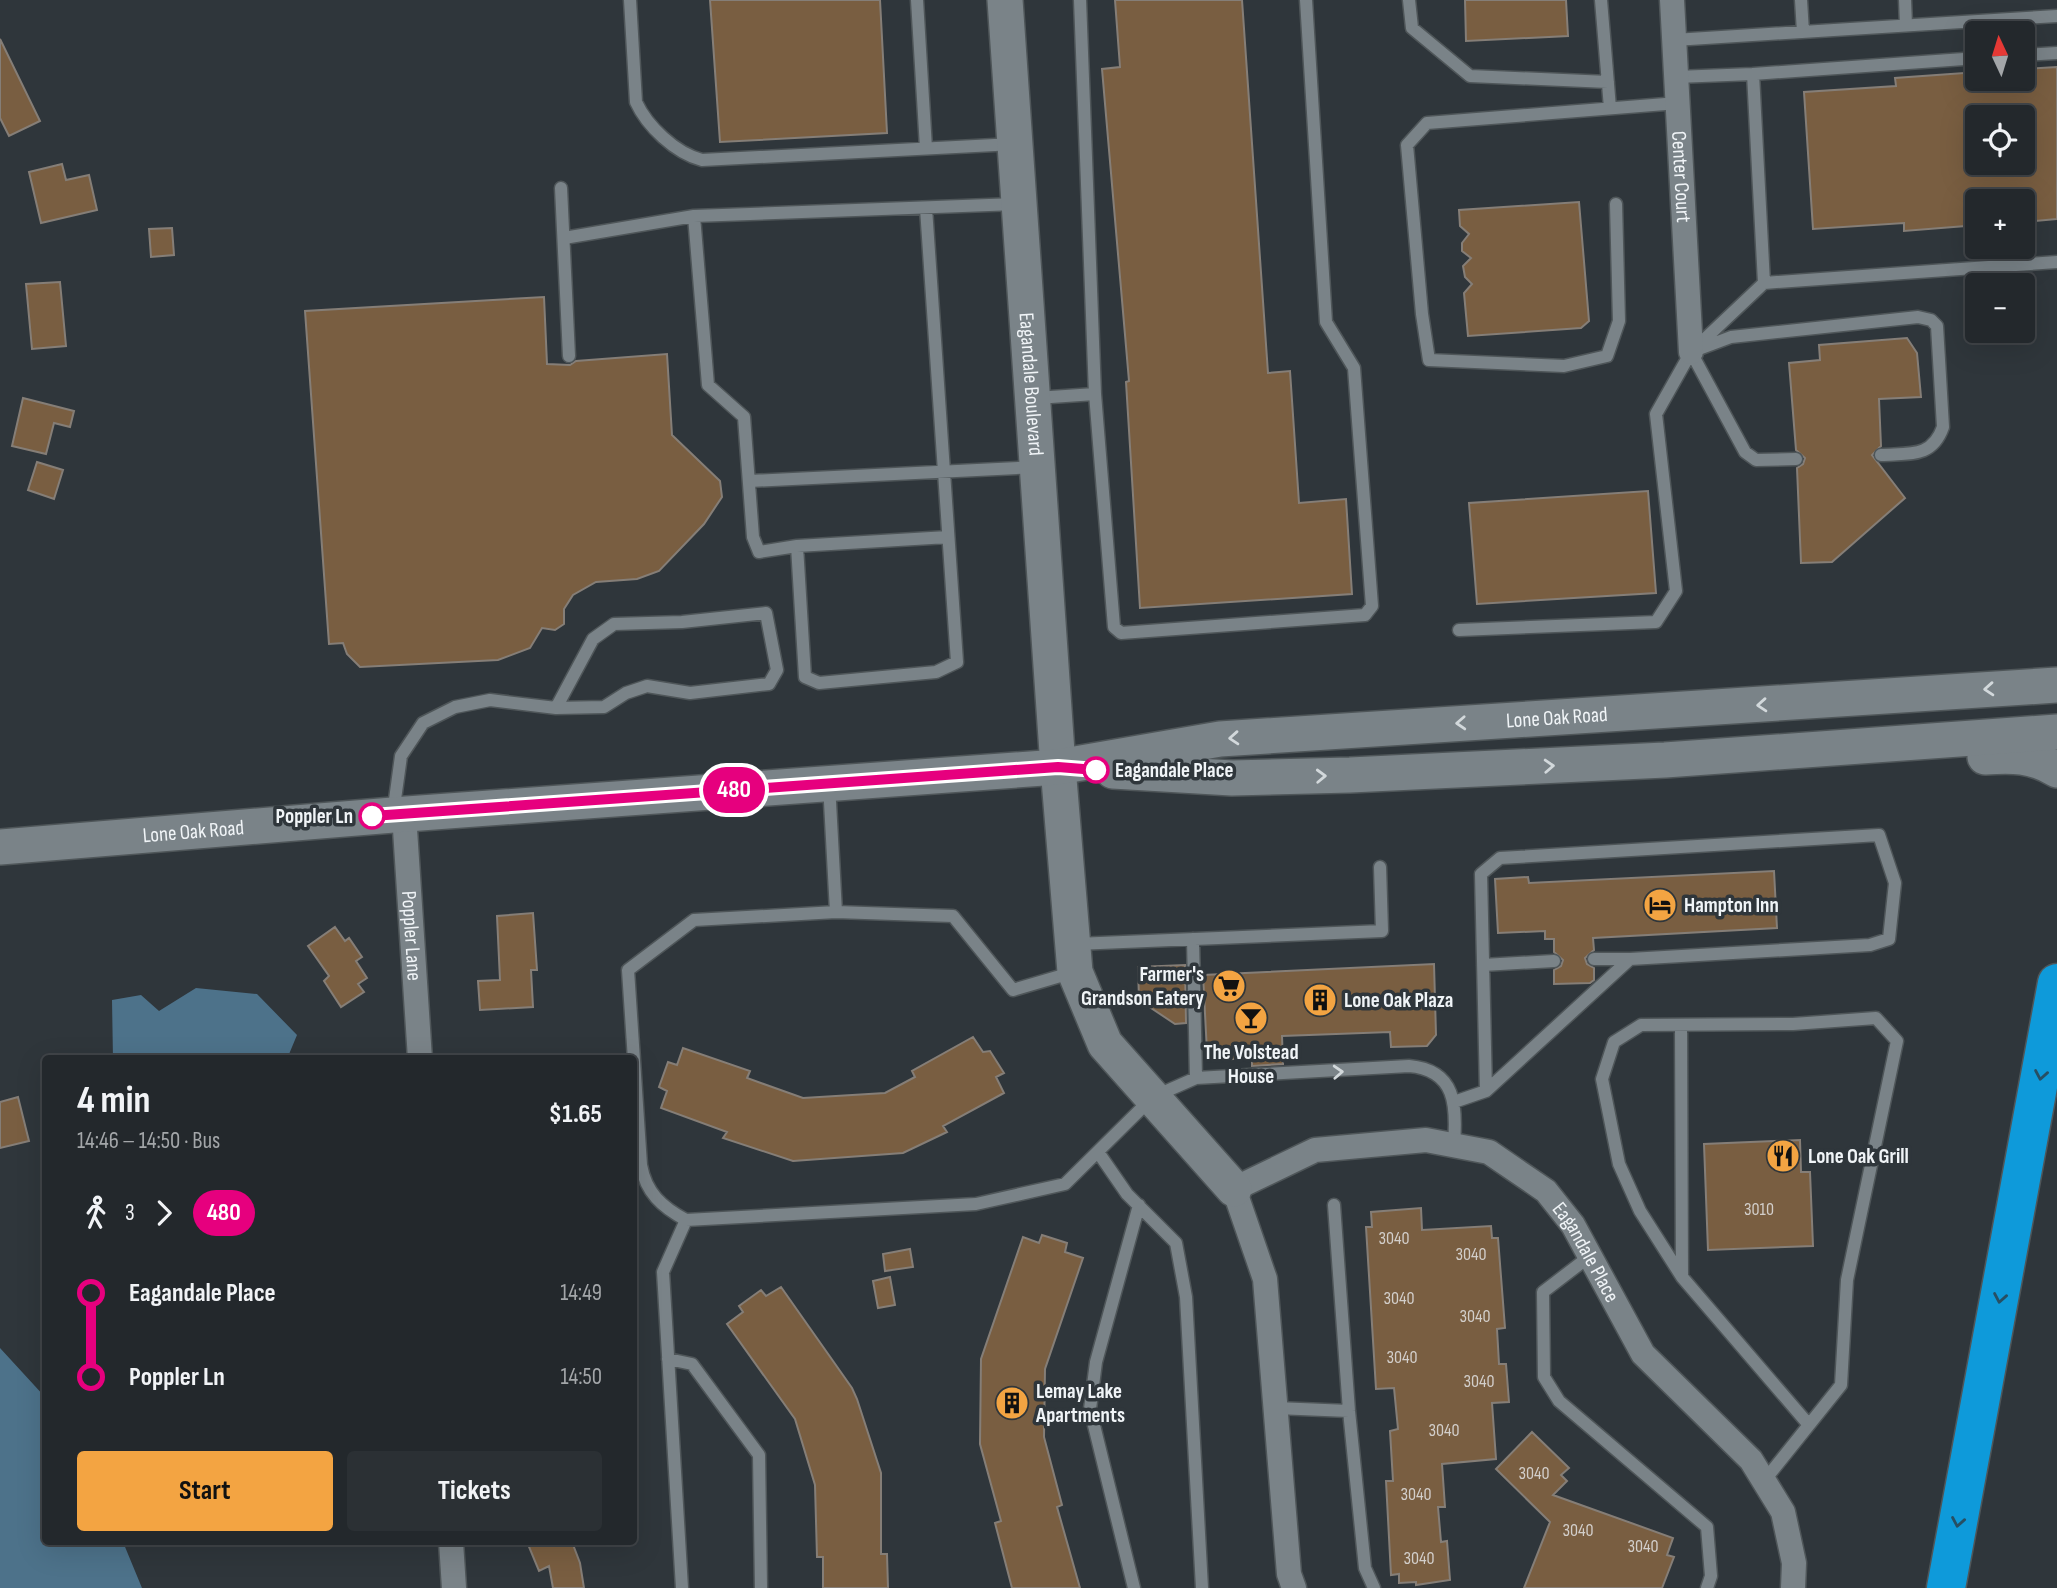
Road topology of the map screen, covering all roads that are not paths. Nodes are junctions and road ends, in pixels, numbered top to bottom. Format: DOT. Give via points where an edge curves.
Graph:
graph roads {
  1 [pos="630,0"];
  2 [pos="917,0"];
  3 [pos="1005,0"];
  4 [pos="1080,0"];
  5 [pos="1306,0"];
  6 [pos="1409,0"];
  7 [pos="1601,0"];
  8 [pos="1672,0"];
  9 [pos="1801,0"];
  10 [pos="1905,0"];
  11 [pos="2057,16"];
  12 [pos="1906,25"];
  13 [pos="1803,32"];
  14 [pos="1674,40"];
  15 [pos="2057,52"];
  16 [pos="2035,54"];
  17 [pos="1965,59"];
  18 [pos="1753,74"];
  19 [pos="1676,77"];
  20 [pos="1608,82"];
  21 [pos="1678,103"];
  22 [pos="1610,108"];
  23 [pos="1015,144"];
  24 [pos="926,148"];
  25 [pos="561,187"];
  26 [pos="1019,204"];
  27 [pos="1616,204"];
  28 [pos="926,208"];
  29 [pos="694,216"];
  30 [pos="564,238"];
  31 [pos="2057,262"];
  32 [pos="1764,283"];
  33 [pos="1691,352"];
  34 [pos="569,356"];
  35 [pos="1095,394"];
  36 [pos="1032,398"];
  37 [pos="1881,455"];
  38 [pos="1796,459"];
  39 [pos="1037,467"];
  40 [pos="944,472"];
  41 [pos="750,481"];
  42 [pos="948,537"];
  43 [pos="797,546"];
  44 [pos="1459,629"];
  45 [pos="2057,685"];
  46 [pos="556,708"];
  47 [pos="2057,732"];
  48 [pos="1807,751"];
  49 [pos="1058,767"];
  50 [pos="2057,770"];
  51 [pos="829,784"];
  52 [pos="398,814"];
  53 [pos="0,848"];
  54 [pos="1380,867"];
  55 [pos="836,912"];
  56 [pos="1193,939"];
  57 [pos="1073,958"];
  58 [pos="1594,959"];
  59 [pos="1630,959"];
  60 [pos="1554,961"];
  61 [pos="1483,965"];
  62 [pos="2057,983"];
  63 [pos="1681,1025"];
  64 [pos="420,1055"];
  65 [pos="634,1055"];
  66 [pos="1196,1078"];
  67 [pos="1486,1091"];
  68 [pos="1153,1097"];
  69 [pos="637,1100"];
  70 [pos="1454,1102"];
  71 [pos="1454,1144"];
  72 [pos="1098,1152"];
  73 [pos="1234,1189"];
  74 [pos="1139,1205"];
  75 [pos="1334,1205"];
  76 [pos="686,1220"];
  77 [pos="1590,1256"];
  78 [pos="1682,1277"];
  79 [pos="668,1359"];
  80 [pos="1276,1408"];
  81 [pos="1349,1411"];
  82 [pos="1809,1426"];
  83 [pos="1764,1481"];
  84 [pos="451,1545"];
  85 [pos="454,1588"];
  86 [pos="682,1588"];
  87 [pos="761,1588"];
  88 [pos="1134,1588"];
  89 [pos="1202,1588"];
  90 [pos="1294,1588"];
  91 [pos="1374,1588"];
  92 [pos="1707,1588"];
  93 [pos="1793,1588"];
  94 [pos="1946,1588"];
  1 -- 24 [label="lane" via="635,102 642,116 689,157"];
  2 -- 24 [label="lane"];
  3 -- 23 [label="main road, Eagandale Boulevard"];
  4 -- 35 [label="lane"];
  5 -- 35 [label="lane" via="1326,322 1354,368 1370,611 1365,615 1117,631"];
  6 -- 20 [label="lane" via="1412,28 1470,76"];
  7 -- 20 [label="lane"];
  8 -- 14 [label="street, Center Court"];
  9 -- 13 [label="lane"];
  10 -- 12 [label="lane"];
  11 -- 12 [label="lane"];
  12 -- 13 [label="lane"];
  13 -- 14 [label="lane"];
  14 -- 19 [label="street, Center Court"];
  15 -- 16 [label="lane"];
  17 -- 18 [label="lane"];
  18 -- 19 [label="lane"];
  18 -- 32 [label="lane"];
  19 -- 21 [label="street, Center Court"];
  20 -- 22 [label="lane"];
  21 -- 22 [label="lane"];
  21 -- 33 [label="street, Center Court"];
  22 -- 27 [label="lane" via="1427,123 1407,145 1429,360 1564,366 1607,356 1619,321"];
  23 -- 24 [label="lane"];
  23 -- 26 [label="main road, Eagandale Boulevard"];
  25 -- 30 [label="lane"];
  26 -- 28 [label="lane"];
  26 -- 36 [label="main road, Eagandale Boulevard"];
  28 -- 29 [label="lane"];
  28 -- 40 [label="lane"];
  29 -- 30 [label="lane"];
  29 -- 41 [label="lane" via="708,385 744,417"];
  30 -- 34 [label="lane"];
  31 -- 32 [label="lane"];
  32 -- 33 [label="lane"];
  33 -- 37 [label="lane" via="1731,337 1918,317 1931,320 1937,326 1943,427 1938,442 1925,451"];
  33 -- 38 [label="lane" via="1745,452 1756,460"];
  33 -- 44 [label="lane" via="1656,414 1676,591 1656,622"];
  35 -- 36 [label="lane"];
  36 -- 39 [label="main road, Eagandale Boulevard"];
  39 -- 40 [label="lane"];
  39 -- 49 [label="main road, Eagandale Boulevard"];
  40 -- 41 [label="lane"];
  40 -- 42 [label="lane"];
  41 -- 43 [label="lane" via="753,537 759,552"];
  42 -- 43 [label="lane"];
  42 -- 43 [label="lane" via="957,662 936,672 818,683 805,677"];
  45 -- 49 [label="main road, Lone Oak Road, one-way" via="1220,739"];
  46 -- 46 [label="lane" via="593,639 614,624 766,613 777,670 769,684 690,693 647,686 604,707"];
  46 -- 52 [label="lane" via="490,700 455,707 423,723 401,756"];
  47 -- 48 [label="main road, Lone Oak Road"];
  49 -- 48 [label="main road, Lone Oak Road, one-way" via="1232,778"];
  48 -- 50 [label="main road" via="1922,761 2020,755"];
  49 -- 51 [label="main road, Lone Oak Road"];
  49 -- 57 [label="main road"];
  51 -- 52 [label="main road, Lone Oak Road"];
  51 -- 55 [label="lane"];
  52 -- 53 [label="main road, Lone Oak Road"];
  52 -- 64 [label="street, Poppler Lane"];
  54 -- 56 [label="lane" via="1382,931"];
  55 -- 57 [label="lane" via="953,916 1013,990"];
  55 -- 65 [label="lane" via="694,920 628,970"];
  56 -- 57 [label="lane"];
  56 -- 66 [label="lane"];
  57 -- 68 [label="main road" via="1105,1044"];
  58 -- 59 [label="lane"];
  59 -- 61 [label="lane" via="1870,945 1889,939 1895,883 1879,835 1500,858 1481,874"];
  59 -- 67 [label="lane"];
  60 -- 61 [label="lane"];
  61 -- 67 [label="lane"];
  62 -- 94 [label="highway, one-way"];
  63 -- 78 [label="lane"];
  63 -- 78 [label="lane" via="1642,1025 1614,1042 1602,1079 1619,1164 1640,1211"];
  63 -- 82 [label="lane" via="1876,1018 1897,1041 1847,1280 1841,1385"];
  66 -- 68 [label="lane"];
  66 -- 70 [label="lane, one-way" via="1421,1067 1439,1076"];
  67 -- 70 [label="lane"];
  68 -- 72 [label="lane"];
  68 -- 73 [label="main road"];
  69 -- 76 [label="lane" via="642,1173 655,1199"];
  70 -- 71 [label="lane"];
  71 -- 73 [label="street, Eagandale Place" via="1426,1140 1315,1150"];
  71 -- 77 [label="street, Eagandale Place" via="1489,1152 1546,1191"];
  72 -- 74 [label="lane"];
  72 -- 76 [label="lane" via="1065,1184 976,1204"];
  73 -- 80 [label="street" via="1265,1279"];
  74 -- 88 [label="lane" via="1096,1362 1090,1409"];
  74 -- 89 [label="lane" via="1176,1243 1186,1297"];
  75 -- 81 [label="lane"];
  76 -- 79 [label="lane" via="663,1272"];
  77 -- 83 [label="street, Eagandale Place" via="1643,1354 1751,1460"];
  77 -- 92 [label="lane" via="1543,1292 1544,1377 1559,1401 1707,1527 1711,1576"];
  78 -- 82 [label="lane"];
  79 -- 86 [label="lane"];
  79 -- 87 [label="lane" via="692,1364 759,1455"];
  80 -- 81 [label="lane"];
  80 -- 90 [label="street" via="1289,1574"];
  81 -- 91 [label="lane" via="1365,1568"];
  82 -- 83 [label="lane"];
  83 -- 93 [label="street, Eagandale Place" via="1783,1512 1794,1563"];
  84 -- 85 [label="street"];
}
